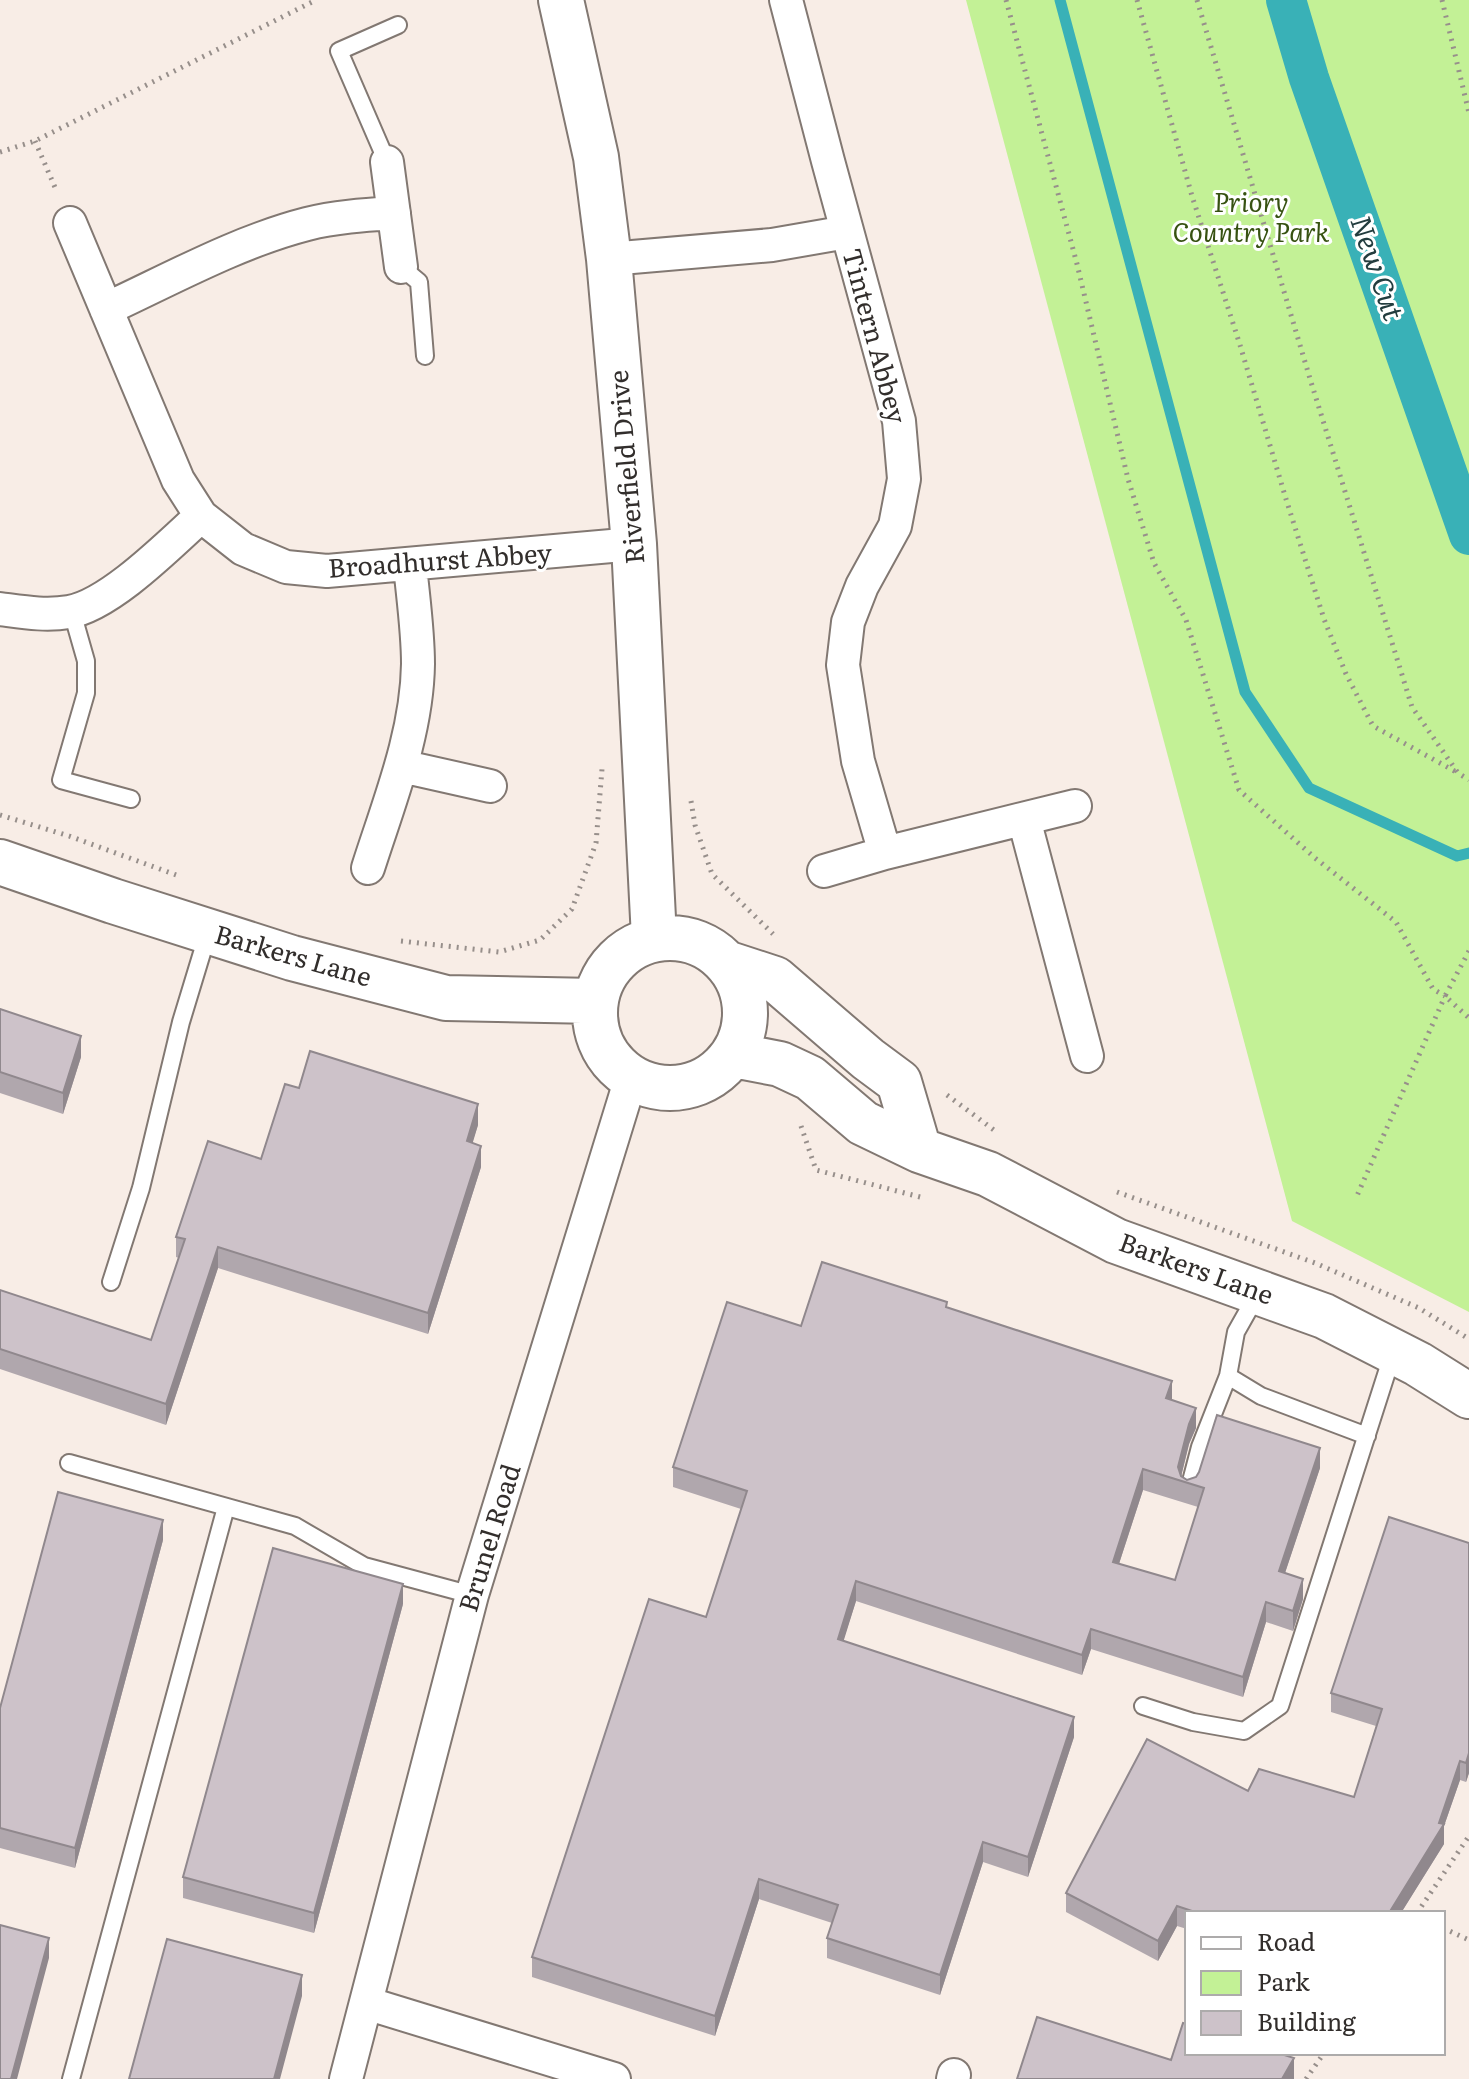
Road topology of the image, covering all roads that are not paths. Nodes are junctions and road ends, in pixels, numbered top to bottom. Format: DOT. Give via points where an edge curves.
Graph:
graph roads {
  1 [pos="561,0"];
  2 [pos="786,0"];
  3 [pos="398,25"];
  4 [pos="387,162"];
  5 [pos="394,213"];
  6 [pos="70,223"];
  7 [pos="847,232"];
  8 [pos="609,259"];
  9 [pos="401,267"];
  10 [pos="106,309"];
  11 [pos="425,356"];
  12 [pos="201,516"];
  13 [pos="634,544"];
  14 [pos="410,565"];
  15 [pos="0,609"];
  16 [pos="72,612"];
  17 [pos="401,766"];
  18 [pos="490,786"];
  19 [pos="131,799"];
  20 [pos="1075,806"];
  21 [pos="1024,819"];
  22 [pos="885,853"];
  23 [pos="0,862"];
  24 [pos="368,868"];
  25 [pos="824,871"];
  26 [pos="208,931"];
  27 [pos="654,938"];
  28 [pos="729,964"];
  29 [pos="595,1001"];
  30 [pos="733,1055"];
  31 [pos="1087,1056"];
  32 [pos="631,1078"];
  33 [pos="919,1150"];
  34 [pos="111,1282"];
  35 [pos="1258,1292"];
  36 [pos="1394,1352"];
  37 [pos="1228,1376"];
  38 [pos="1469,1396"];
  39 [pos="1367,1436"];
  40 [pos="69,1463"];
  41 [pos="1189,1489"];
  42 [pos="226,1507"];
  43 [pos="472,1595"];
  44 [pos="1143,1706"];
  45 [pos="366,2003"];
  46 [pos="71,2079"];
  47 [pos="346,2079"];
  48 [pos="614,2079"];
  1 -- 8 [label="street, Riverfield Drive" via="596,157"];
  2 -- 7 [label="street, Tintern Abbey"];
  3 -- 4 [label="lane" via="339,51"];
  4 -- 5 [label="street"];
  5 -- 9 [label="street"];
  5 -- 10 [label="street" via="307,224 245,244"];
  6 -- 10 [label="street, Broadhurst Abbey"];
  7 -- 8 [label="street, Tintern Abbey" via="772,245"];
  7 -- 22 [label="street, Tintern Abbey" via="899,421 904,479 895,526 848,622 843,665 858,761"];
  8 -- 13 [label="street, Riverfield Drive"];
  9 -- 11 [label="lane" via="419,282"];
  10 -- 12 [label="street, Broadhurst Abbey" via="178,480"];
  12 -- 14 [label="street, Broadhurst Abbey" via="243,549 286,567 327,571"];
  12 -- 16 [label="street" via="133,577"];
  13 -- 14 [label="street, Broadhurst Abbey"];
  13 -- 27 [label="street, Riverfield Drive"];
  14 -- 17 [label="street" via="418,664"];
  15 -- 16 [label="street"];
  16 -- 19 [label="lane" via="86,661 86,693 61,780"];
  17 -- 18 [label="street"];
  17 -- 24 [label="street"];
  20 -- 21 [label="street"];
  21 -- 22 [label="street"];
  21 -- 31 [label="street"];
  22 -- 25 [label="street"];
  23 -- 26 [label="street, Barkers Lane"];
  26 -- 29 [label="street, Barkers Lane" via="446,998"];
  26 -- 34 [label="lane"];
  27 -- 28 [label="street" via="683,937 711,948"];
  27 -- 29 [label="street" via="631,948 611,966"];
  28 -- 30 [label="street" via="746,1010"];
  28 -- 33 [label="street" via="775,979 899,1082"];
  29 -- 32 [label="street" via="593,1021 608,1054"];
  30 -- 32 [label="street" via="721,1070 680,1088"];
  30 -- 33 [label="street, Barkers Lane" via="780,1064 810,1078 863,1123"];
  32 -- 43 [label="street, Brunel Road"];
  33 -- 35 [label="street, Barkers Lane" via="988,1174 1116,1241"];
  35 -- 36 [label="street, Barkers Lane" via="1324,1316"];
  35 -- 37 [label="lane" via="1236,1332"];
  36 -- 38 [label="street, Barkers Lane"];
  36 -- 39 [label="lane"];
  37 -- 39 [label="lane" via="1261,1396"];
  37 -- 41 [label="lane"];
  39 -- 44 [label="lane" via="1280,1706 1244,1731"];
  40 -- 42 [label="lane"];
  42 -- 43 [label="lane" via="295,1526 364,1566"];
  42 -- 46 [label="lane"];
  43 -- 45 [label="street, Brunel Road"];
  45 -- 47 [label="street, Brunel Road"];
  45 -- 48 [label="street"];
}
